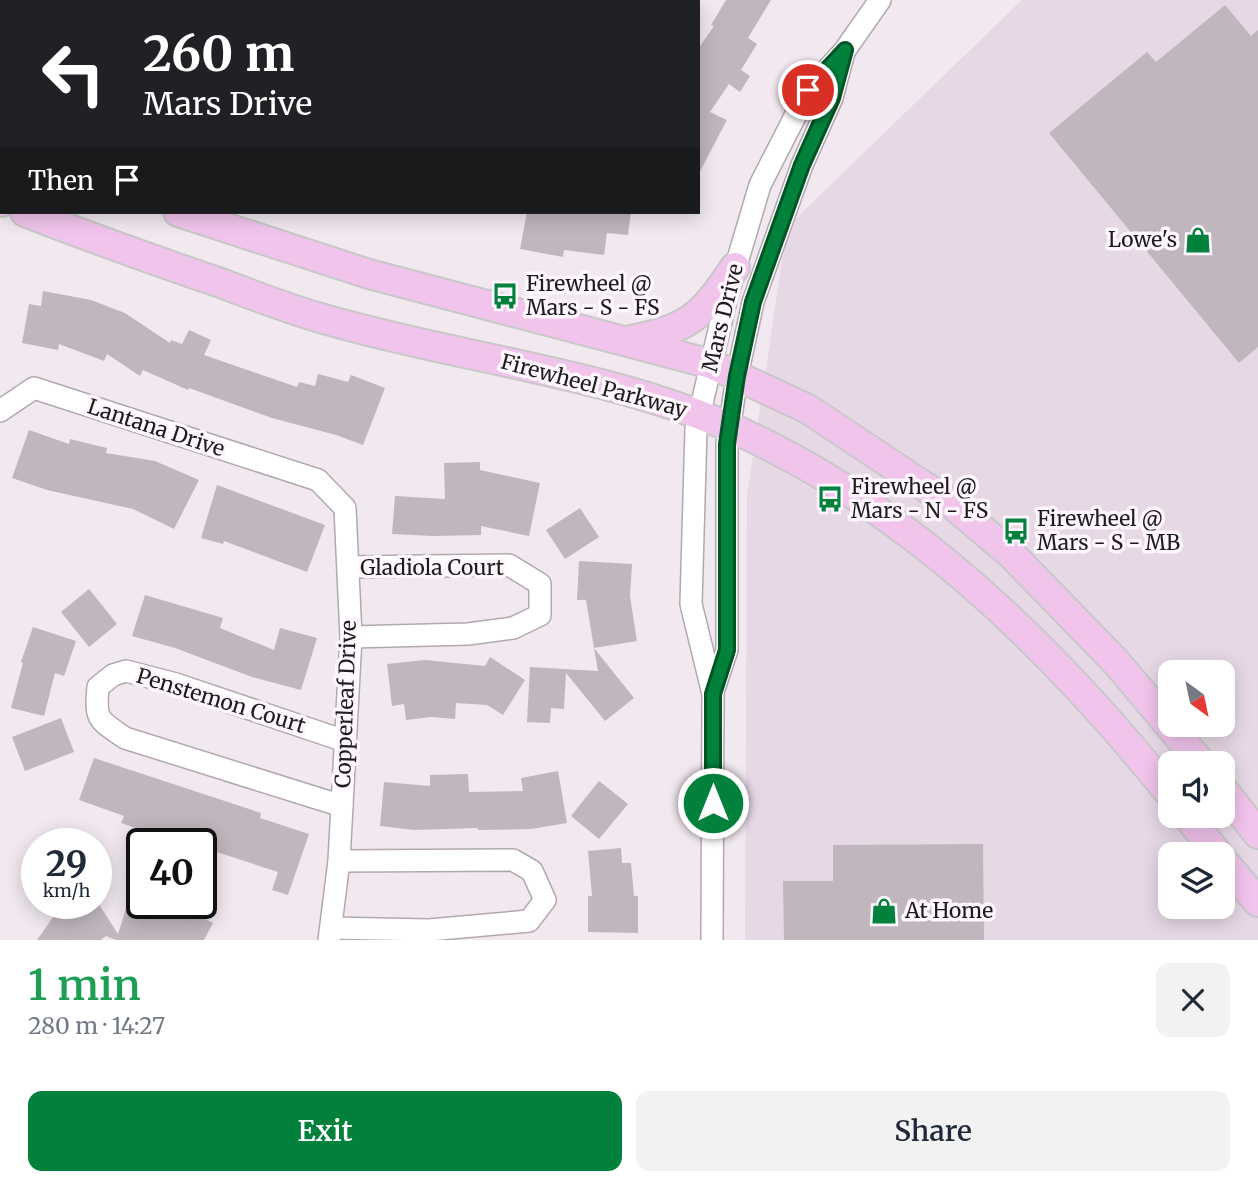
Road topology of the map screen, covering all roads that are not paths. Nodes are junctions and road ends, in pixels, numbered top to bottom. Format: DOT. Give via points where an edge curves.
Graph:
graph roads {
  1 [pos="880,0"];
  2 [pos="845,50"];
  3 [pos="30,214"];
  4 [pos="184,214"];
  5 [pos="735,267"];
  6 [pos="622,342"];
  7 [pos="711,364"];
  8 [pos="737,376"];
  9 [pos="0,411"];
  10 [pos="699,415"];
  11 [pos="730,428"];
  12 [pos="317,480"];
  13 [pos="348,567"];
  14 [pos="1079,622"];
  15 [pos="351,637"];
  16 [pos="1043,649"];
  17 [pos="713,694"];
  18 [pos="345,741"];
  19 [pos="1191,751"];
  20 [pos="1158,780"];
  21 [pos="1235,805"];
  22 [pos="342,806"];
  23 [pos="1197,828"];
  24 [pos="1258,834"];
  25 [pos="1208,842"];
  26 [pos="339,862"];
  27 [pos="1235,875"];
  28 [pos="1258,902"];
  29 [pos="330,934"];
  30 [pos="712,940"];
  1 -- 2 [label="street, Mars Drive"];
  2 -- 5 [label="street, Mars Drive" via="808,90 760,185"];
  2 -- 8 [label="street, Mars Drive" via="832,98 802,165 753,302"];
  3 -- 10 [label="main road, Firewheel Parkway" via="324,319 595,383"];
  4 -- 6 [label="main road" via="369,274"];
  5 -- 6 [label="main road" via="711,302 687,323"];
  5 -- 7 [label="street, Mars Drive"];
  6 -- 7 [label="main road"];
  7 -- 8 [label="main road"];
  7 -- 10 [label="street, Mars Drive"];
  8 -- 11 [label="street, Mars Drive"];
  8 -- 14 [label="main road" via="808,409 954,506 1010,552"];
  9 -- 12 [label="street, Lantana Drive" via="34,388"];
  10 -- 11 [label="main road, Firewheel Parkway"];
  10 -- 17 [label="street, Mars Drive" via="691,604"];
  11 -- 16 [label="main road, Firewheel Parkway" via="827,479 919,540"];
  11 -- 17 [label="street, Mars Drive" via="727,650"];
  12 -- 13 [label="street, Copperleaf Drive" via="345,508"];
  13 -- 15 [label="street, Copperleaf Drive"];
  13 -- 15 [label="street, Gladiola Court" via="509,565 540,584 540,615 513,628"];
  14 -- 16 [label="main road"];
  14 -- 19 [label="main road"];
  15 -- 18 [label="street, Copperleaf Drive"];
  16 -- 20 [label="main road, Firewheel Parkway"];
  17 -- 30 [label="street, Mars Drive"];
  18 -- 22 [label="street, Copperleaf Drive"];
  18 -- 22 [label="street, Penstemon Court" via="125,671 98,687 96,711 102,722 125,738"];
  21 -- 24 [label="main road"];
  22 -- 26 [label="street, Copperleaf Drive"];
  23 -- 25 [label="main road"];
  26 -- 29 [label="street, Copperleaf Drive"];
  26 -- 29 [label="street" via="513,860 533,871 545,900 528,921"];
  27 -- 28 [label="main road"];
}
